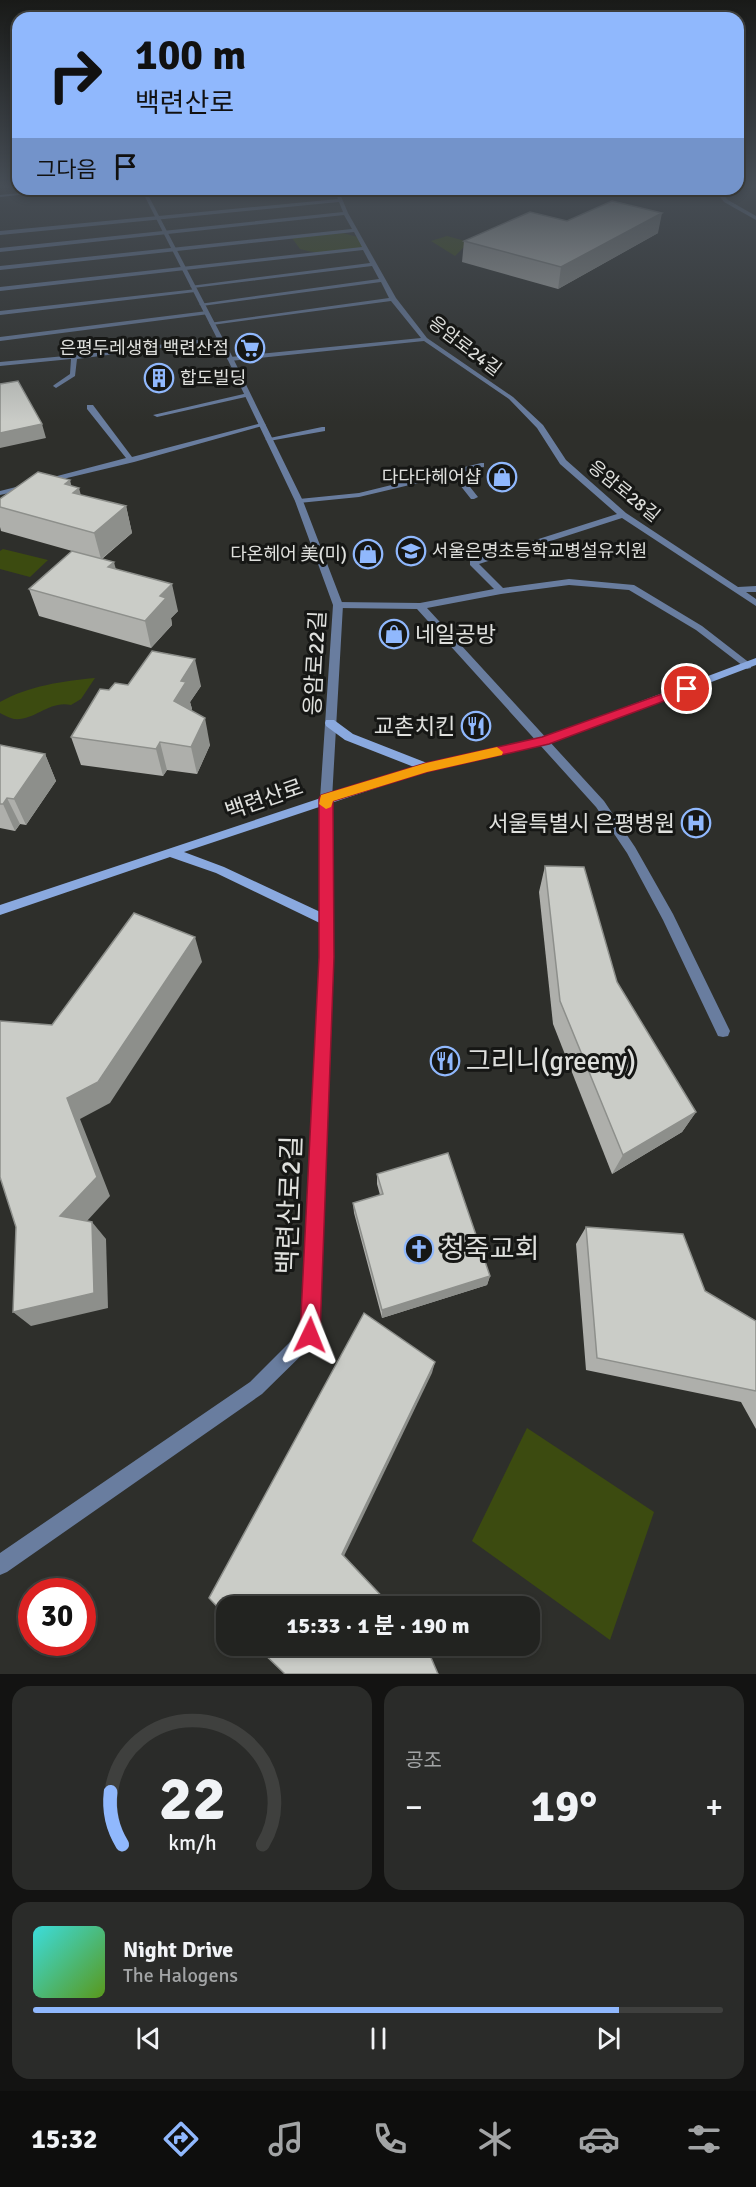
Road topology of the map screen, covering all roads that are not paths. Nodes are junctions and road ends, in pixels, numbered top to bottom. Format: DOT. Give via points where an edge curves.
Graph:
graph roads {
  1 [pos="26,265"];
  2 [pos="182,265"];
  3 [pos="217,265"];
  4 [pos="366,265"];
  5 [pos="375,265"];
  6 [pos="0,268"];
  7 [pos="184,269"];
  8 [pos="384,280"];
  9 [pos="194,288"];
  10 [pos="0,289"];
  11 [pos="393,299"];
  12 [pos="202,304"];
  13 [pos="0,313"];
  14 [pos="207,313"];
  15 [pos="212,323"];
  16 [pos="0,339"];
  17 [pos="220,339"];
  18 [pos="425,339"];
  19 [pos="74,357"];
  20 [pos="230,359"];
  21 [pos="0,364"];
  22 [pos="56,386"];
  23 [pos="248,395"];
  24 [pos="511,398"];
  25 [pos="90,407"];
  26 [pos="156,416"];
  27 [pos="262,425"];
  28 [pos="322,429"];
  29 [pos="269,439"];
  30 [pos="131,460"];
  31 [pos="481,465"];
  32 [pos="453,471"];
  33 [pos="0,493"];
  34 [pos="474,497"];
  35 [pos="299,501"];
  36 [pos="622,515"];
  37 [pos="756,589"];
  38 [pos="735,590"];
  39 [pos="501,591"];
  40 [pos="756,603"];
  41 [pos="338,605"];
  42 [pos="420,606"];
  43 [pos="752,664"];
  44 [pos="330,723"];
  45 [pos="544,741"];
  46 [pos="426,767"];
  47 [pos="326,799"];
  48 [pos="169,852"];
  49 [pos="0,910"];
  50 [pos="326,921"];
  51 [pos="723,1031"];
  52 [pos="0,1565"];
  1 -- 6 [label="street"];
  2 -- 7 [label="street, 응암로22길"];
  3 -- 7 [label="street"];
  4 -- 9 [label="street"];
  5 -- 8 [label="street, 응암로24길"];
  7 -- 9 [label="street, 응암로22길"];
  7 -- 10 [label="street"];
  8 -- 11 [label="street, 응암로24길"];
  8 -- 12 [label="street"];
  9 -- 12 [label="street, 응암로22길"];
  9 -- 13 [label="street"];
  11 -- 15 [label="street"];
  11 -- 18 [label="street, 응암로24길"];
  12 -- 14 [label="street, 응암로22길"];
  14 -- 15 [label="street, 응암로22길"];
  14 -- 16 [label="street"];
  15 -- 17 [label="street, 응암로22길"];
  17 -- 19 [label="street"];
  17 -- 20 [label="street, 응암로22길"];
  18 -- 20 [label="street"];
  18 -- 24 [label="street, 응암로24길"];
  19 -- 21 [label="street"];
  19 -- 22 [label="street" via="73,375"];
  20 -- 23 [label="street, 응암로22길"];
  23 -- 26 [label="street"];
  23 -- 27 [label="street, 응암로22길"];
  24 -- 36 [label="street, 응암로28길" via="540,427 563,462"];
  25 -- 30 [label="street"];
  27 -- 29 [label="street, 응암로22길"];
  27 -- 30 [label="street"];
  28 -- 29 [label="street"];
  29 -- 35 [label="street, 응암로22길"];
  30 -- 33 [label="street"];
  31 -- 32 [label="street"];
  32 -- 34 [label="street"];
  32 -- 35 [label="street" via="359,495"];
  35 -- 41 [label="street, 응암로22길"];
  36 -- 38 [label="street, 응암로28길"];
  36 -- 39 [label="street" via="473,563"];
  37 -- 38 [label="street"];
  38 -- 40 [label="street, 응암로28길"];
  39 -- 42 [label="street, 백련산로"];
  39 -- 43 [label="street, 백련산로" via="569,582 631,587"];
  41 -- 42 [label="street, 백련산로"];
  41 -- 44 [label="street, 응암로22길"];
  42 -- 45 [label="street"];
  43 -- 45 [label="main road, 백련산로"];
  44 -- 46 [label="main road" via="349,738"];
  44 -- 47 [label="street, 응암로22길"];
  45 -- 46 [label="main road, 백련산로"];
  45 -- 51 [label="street" via="600,804 631,850"];
  46 -- 47 [label="main road, 백련산로"];
  47 -- 48 [label="main road, 백련산로"];
  47 -- 50 [label="street, 백련산로2길"];
  48 -- 49 [label="main road, 백련산로"];
  48 -- 50 [label="main road" via="220,870"];
  50 -- 52 [label="street, 백련산로2길" via="310,1335 256,1388"];
}
